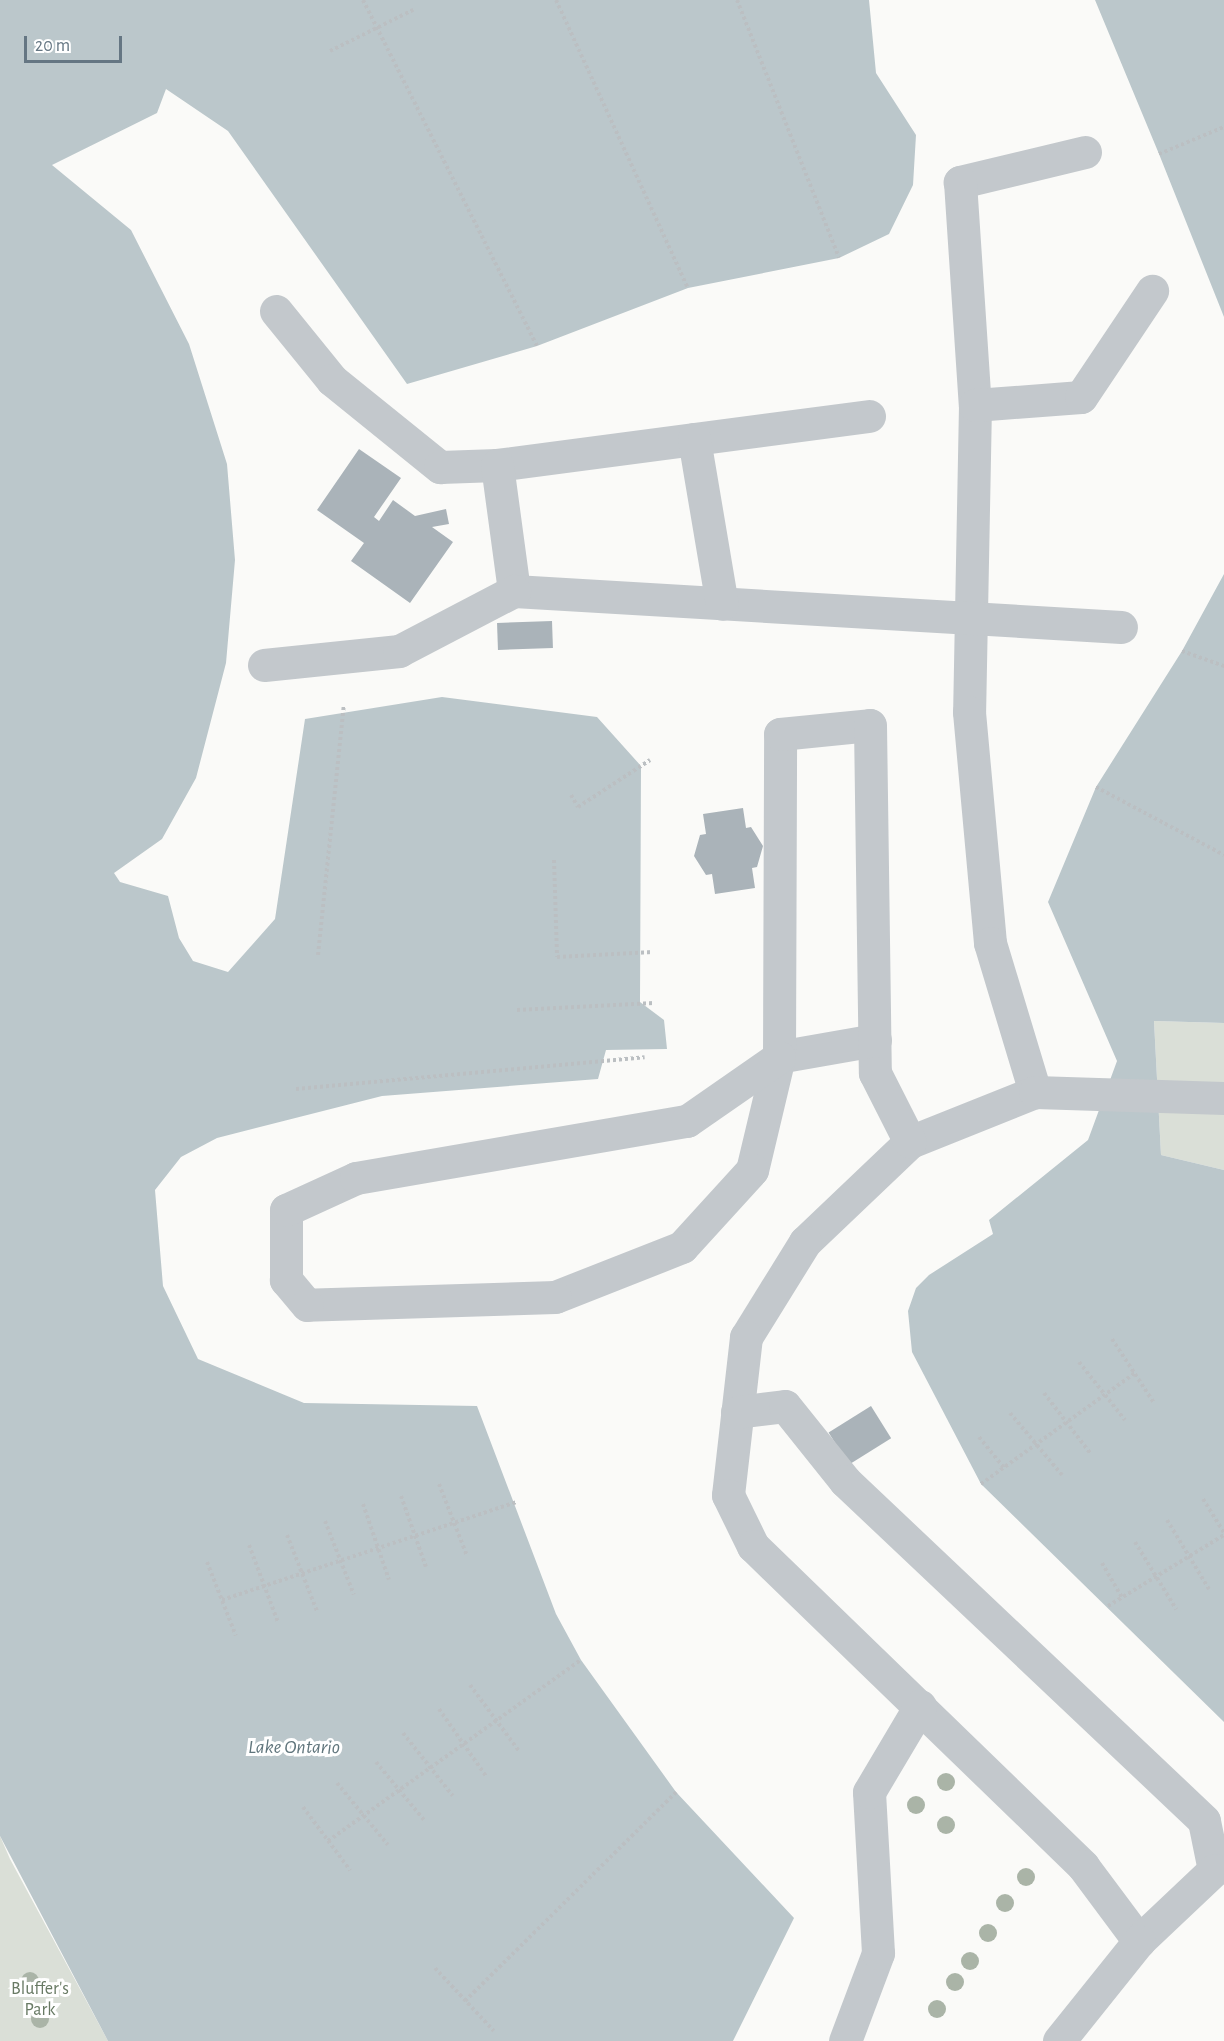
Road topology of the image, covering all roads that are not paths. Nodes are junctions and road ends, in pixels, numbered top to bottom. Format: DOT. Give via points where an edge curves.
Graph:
graph roads {
  1 [pos="1085,152"];
  2 [pos="1152,291"];
  3 [pos="276,311"];
  4 [pos="975,405"];
  5 [pos="869,416"];
  6 [pos="694,439"];
  7 [pos="497,465"];
  8 [pos="514,591"];
  9 [pos="722,604"];
  10 [pos="970,619"];
  11 [pos="1121,627"];
  12 [pos="264,665"];
  13 [pos="875,1040"];
  14 [pos="779,1057"];
  15 [pos="1035,1092"];
  16 [pos="1224,1098"];
  17 [pos="910,1142"];
  18 [pos="737,1412"];
  19 [pos="920,1706"];
  20 [pos="1139,1941"];
  21 [pos="845,2041"];
  22 [pos="1059,2041"];
  1 -- 4 [label="lane" via="960,182"];
  2 -- 4 [label="lane" via="1081,397"];
  3 -- 7 [label="lane" via="332,380 440,467"];
  4 -- 10 [label="lane"];
  5 -- 6 [label="lane"];
  6 -- 7 [label="lane"];
  6 -- 9 [label="lane"];
  7 -- 8 [label="lane"];
  8 -- 9 [label="lane"];
  8 -- 12 [label="lane" via="399,651"];
  9 -- 10 [label="lane"];
  10 -- 11 [label="lane"];
  10 -- 15 [label="lane" via="969,712 990,943"];
  13 -- 14 [label="lane"];
  13 -- 14 [label="lane" via="870,725 780,734"];
  13 -- 17 [label="lane" via="875,1073"];
  14 -- 14 [label="lane" via="752,1170 682,1246 555,1297 307,1305 286,1281 286,1210 356,1178 687,1121"];
  15 -- 16 [label="lane"];
  15 -- 17 [label="lane"];
  17 -- 18 [label="lane" via="805,1242 746,1337"];
  18 -- 19 [label="lane" via="728,1495 753,1546"];
  18 -- 20 [label="lane" via="785,1406 845,1481 1204,1821 1214,1870"];
  19 -- 20 [label="lane" via="1083,1866"];
  19 -- 21 [label="lane" via="869,1792 879,1953"];
  20 -- 22 [label="lane"];
}
